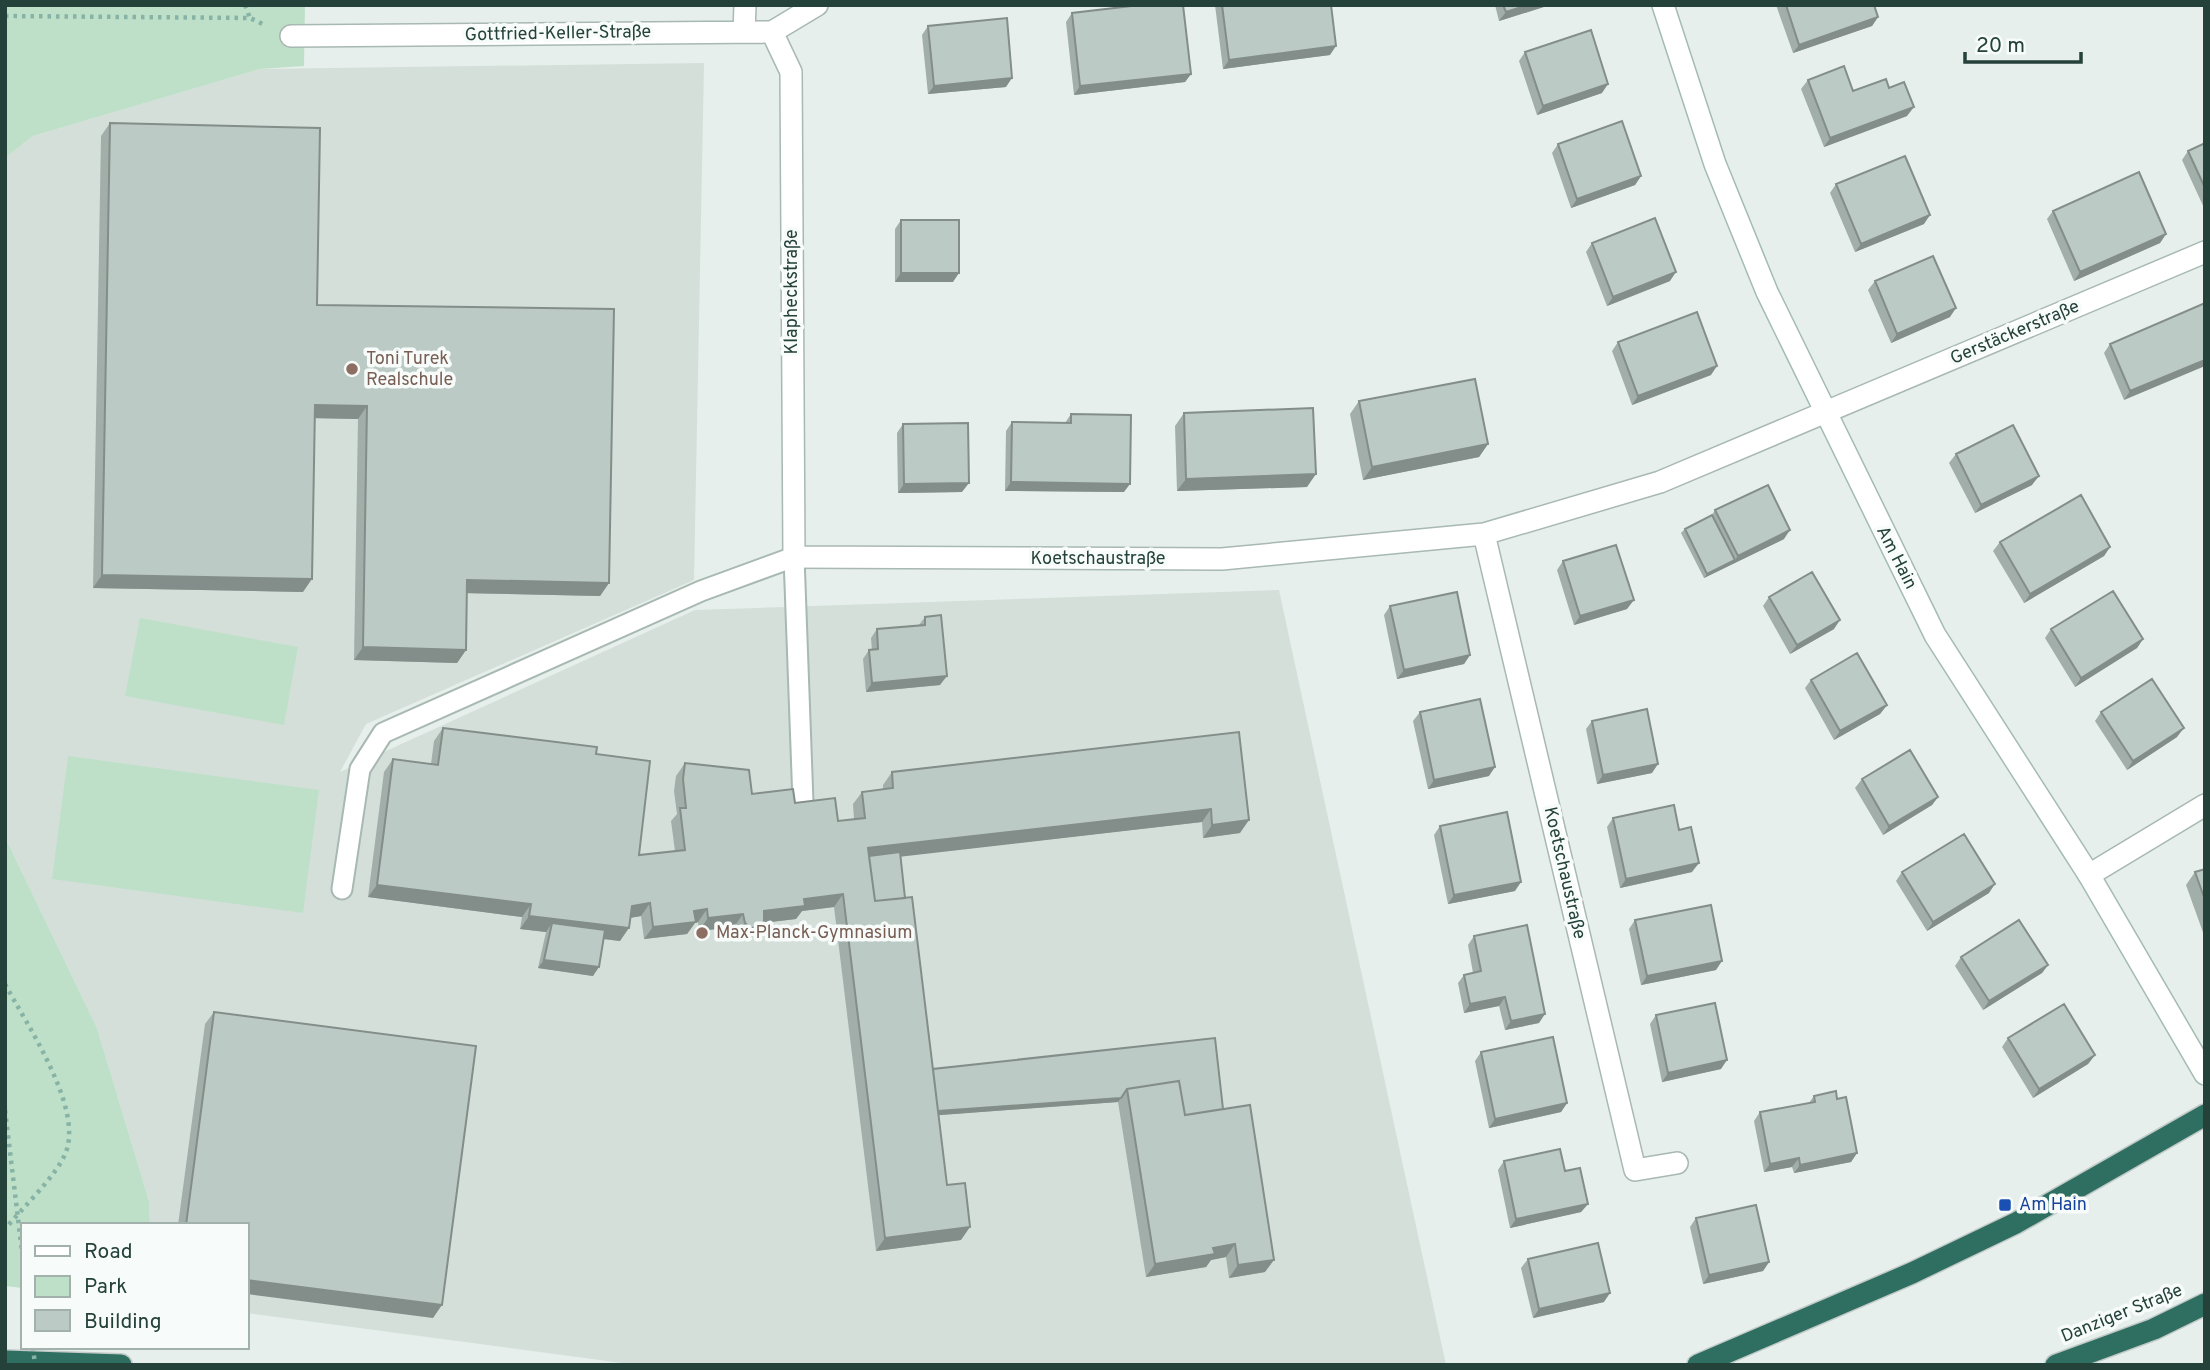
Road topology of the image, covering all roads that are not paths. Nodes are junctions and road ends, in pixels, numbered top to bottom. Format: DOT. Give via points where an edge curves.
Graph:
graph roads {
  1 [pos="745,5"];
  2 [pos="817,5"];
  3 [pos="1663,5"];
  4 [pos="744,32"];
  5 [pos="772,32"];
  6 [pos="291,36"];
  7 [pos="2205,252"];
  8 [pos="1824,415"];
  9 [pos="1484,534"];
  10 [pos="794,557"];
  11 [pos="803,803"];
  12 [pos="2205,805"];
  13 [pos="2089,875"];
  14 [pos="342,890"];
  15 [pos="2205,1074"];
  16 [pos="2205,1115"];
  17 [pos="1677,1163"];
  18 [pos="2205,1304"];
  19 [pos="5,1361"];
  20 [pos="121,1365"];
  21 [pos="1698,1365"];
  22 [pos="2056,1365"];
  1 -- 4 [label="street"];
  2 -- 5 [label="street"];
  3 -- 8 [label="street, Am Hain" via="1715,164"];
  4 -- 5 [label="street, Gottfried-Keller-Straße"];
  4 -- 6 [label="street, Gottfried-Keller-Straße"];
  5 -- 10 [label="street, Klapheckstraße" via="791,72"];
  7 -- 8 [label="street, Gerstäckerstraße"];
  8 -- 9 [label="street, Koetschaustraße" via="1660,482"];
  8 -- 13 [label="street, Am Hain" via="1935,635"];
  9 -- 10 [label="street, Koetschaustraße" via="1222,559"];
  9 -- 17 [label="street, Koetschaustraße" via="1635,1170"];
  10 -- 11 [label="lane"];
  10 -- 14 [label="lane" via="701,591 383,733 360,769"];
  12 -- 13 [label="street"];
  13 -- 15 [label="street, Am Hain"];
  16 -- 21 [label="highway" via="2016,1223"];
  18 -- 22 [label="highway, Danziger Straße"];
  19 -- 20 [label="highway"];
}
